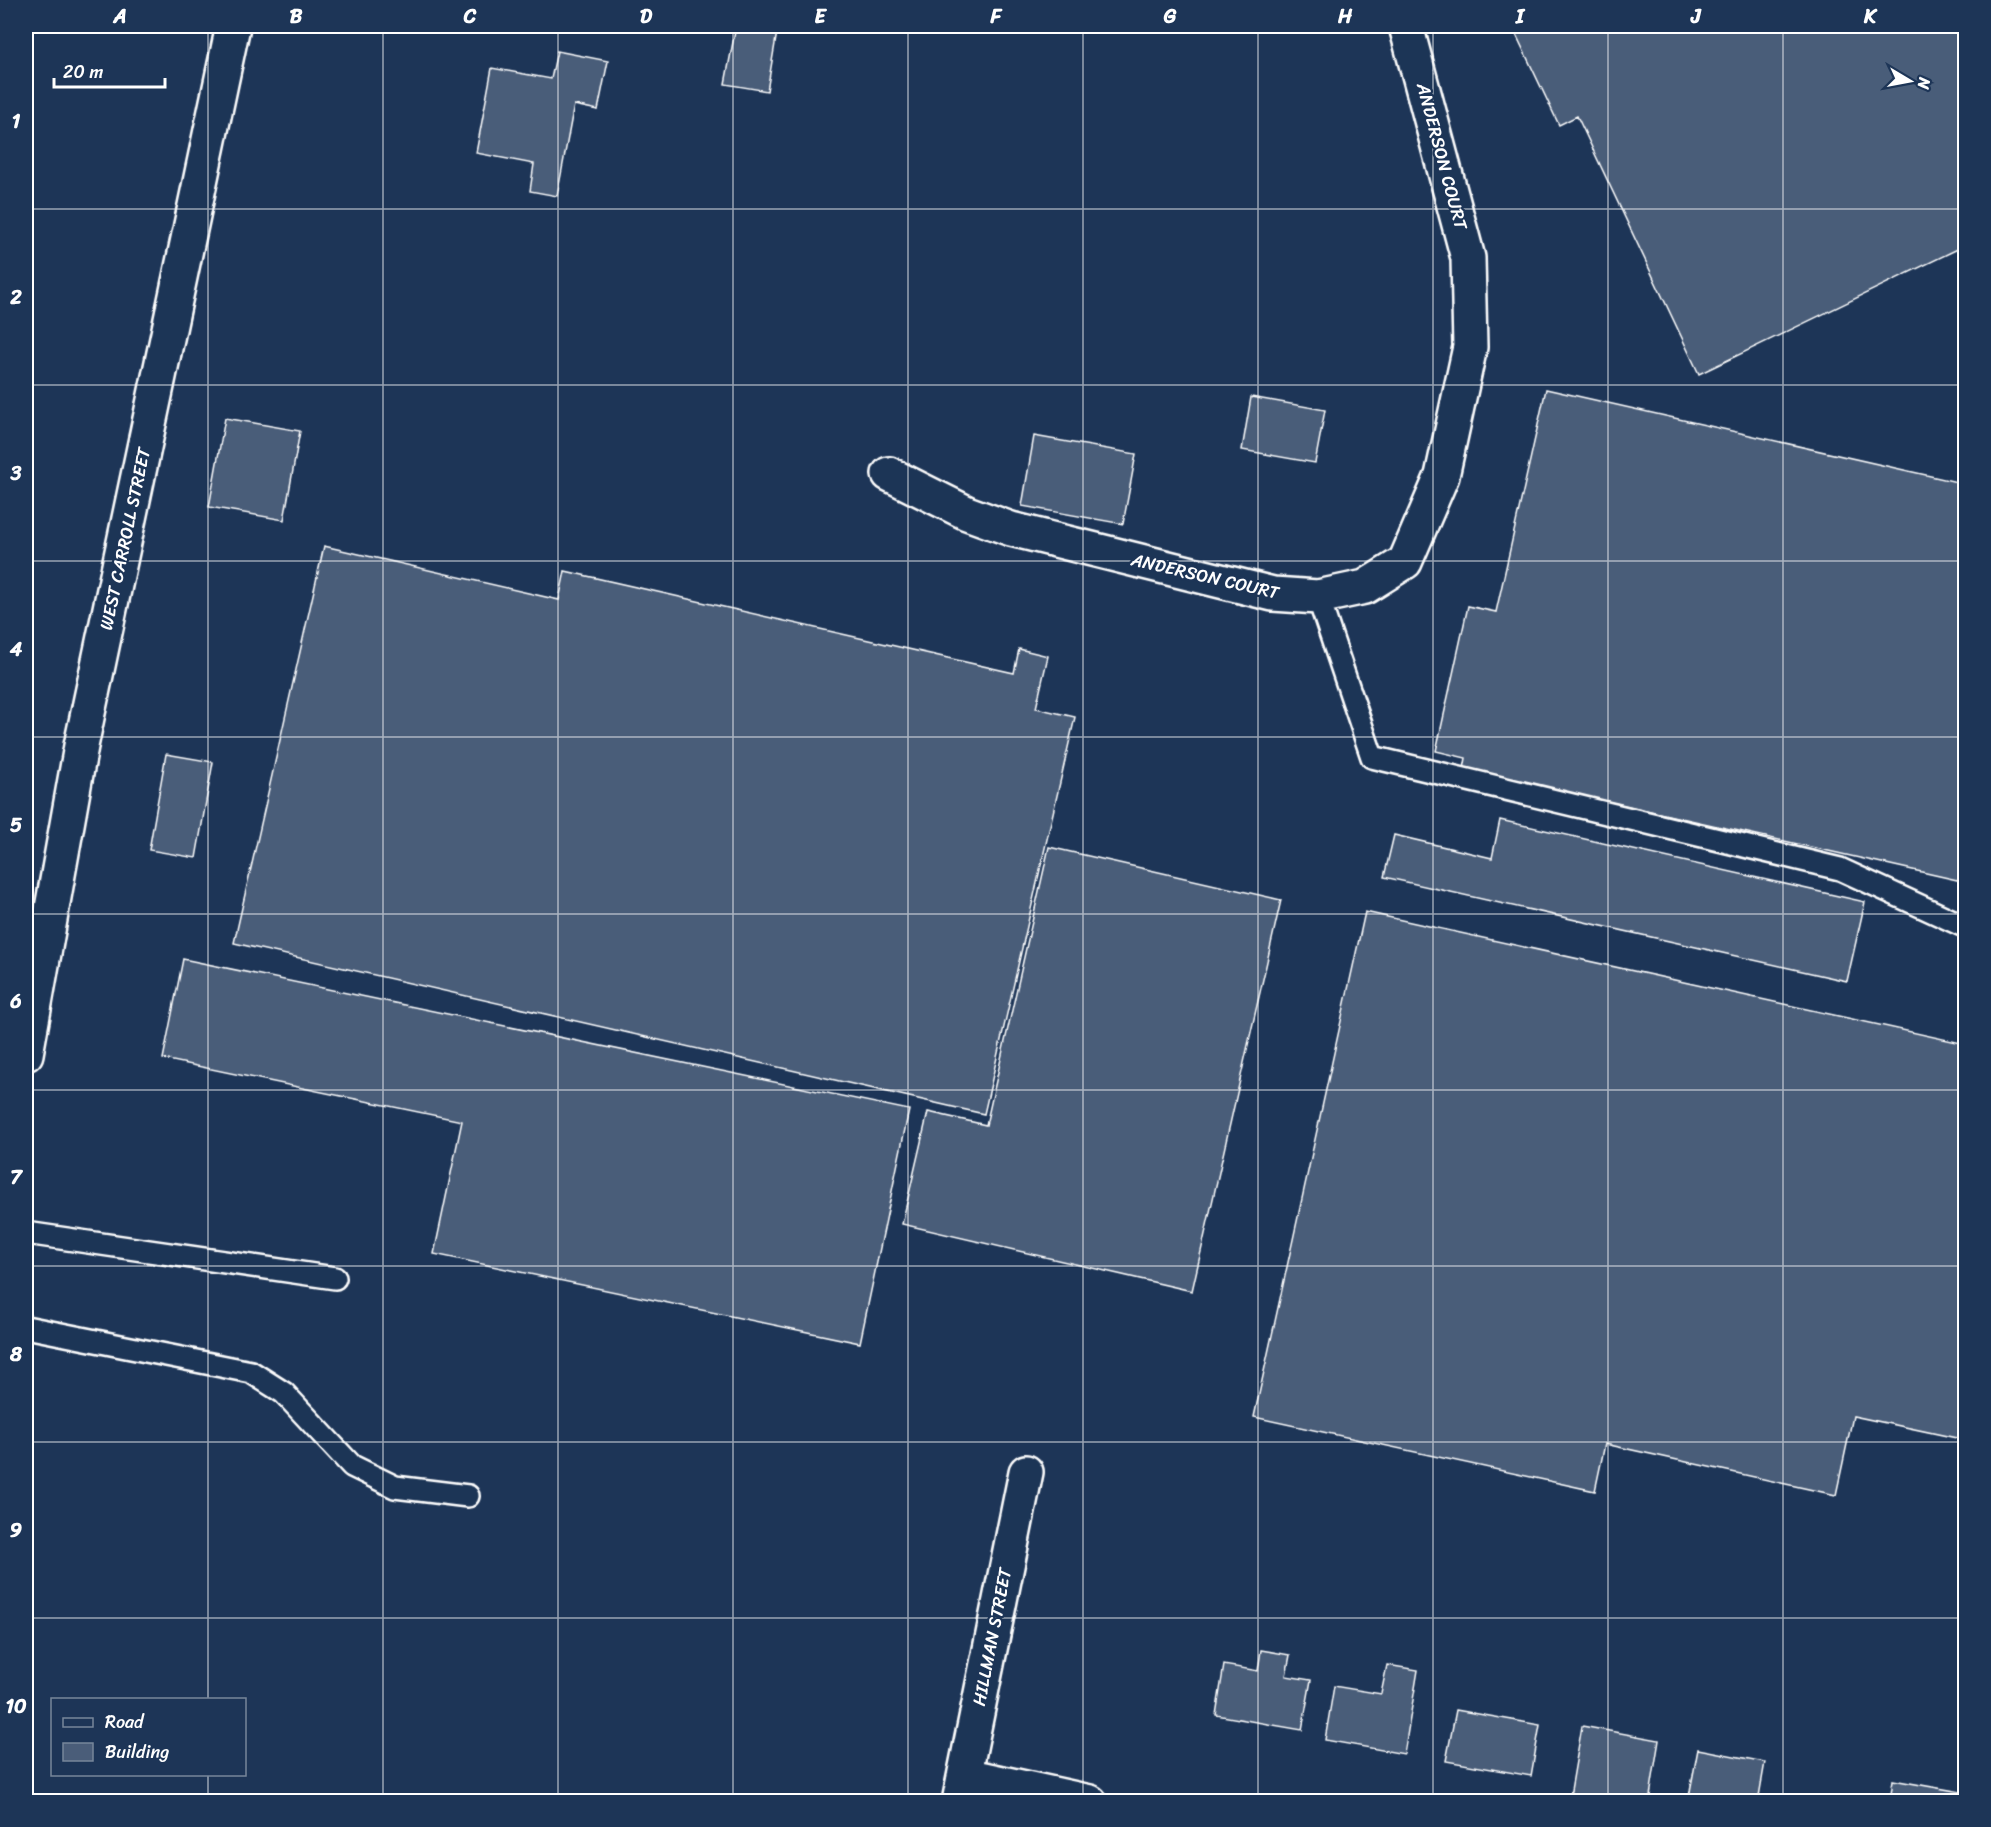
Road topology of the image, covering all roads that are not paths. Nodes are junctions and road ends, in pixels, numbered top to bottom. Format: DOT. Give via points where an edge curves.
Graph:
graph roads {
  1 [pos="233,26"];
  2 [pos="1406,26"];
  3 [pos="889,474"];
  4 [pos="1318,597"];
  5 [pos="1965,927"];
  6 [pos="32,984"];
  7 [pos="26,1054"];
  8 [pos="26,1233"];
  9 [pos="335,1278"];
  10 [pos="26,1327"];
  11 [pos="1026,1472"];
  12 [pos="468,1496"];
  13 [pos="962,1788"];
  14 [pos="1090,1802"];
  1 -- 6 [label="street, WEST CARROLL STREET"];
  2 -- 4 [label="street, ANDERSON COURT" via="1468,258 1470,347 1442,476 1405,561 1365,587"];
  3 -- 4 [label="street, ANDERSON COURT" via="968,513 1011,529 1273,594"];
  4 -- 5 [label="lane" via="1371,757 1840,869"];
  6 -- 7 [label="street, WEST CARROLL STREET"];
  8 -- 9 [label="lane"];
  10 -- 12 [label="lane" via="251,1372 284,1393 352,1466 395,1486"];
  11 -- 13 [label="street, HILLMAN STREET"];
  13 -- 14 [label="street"];
}
